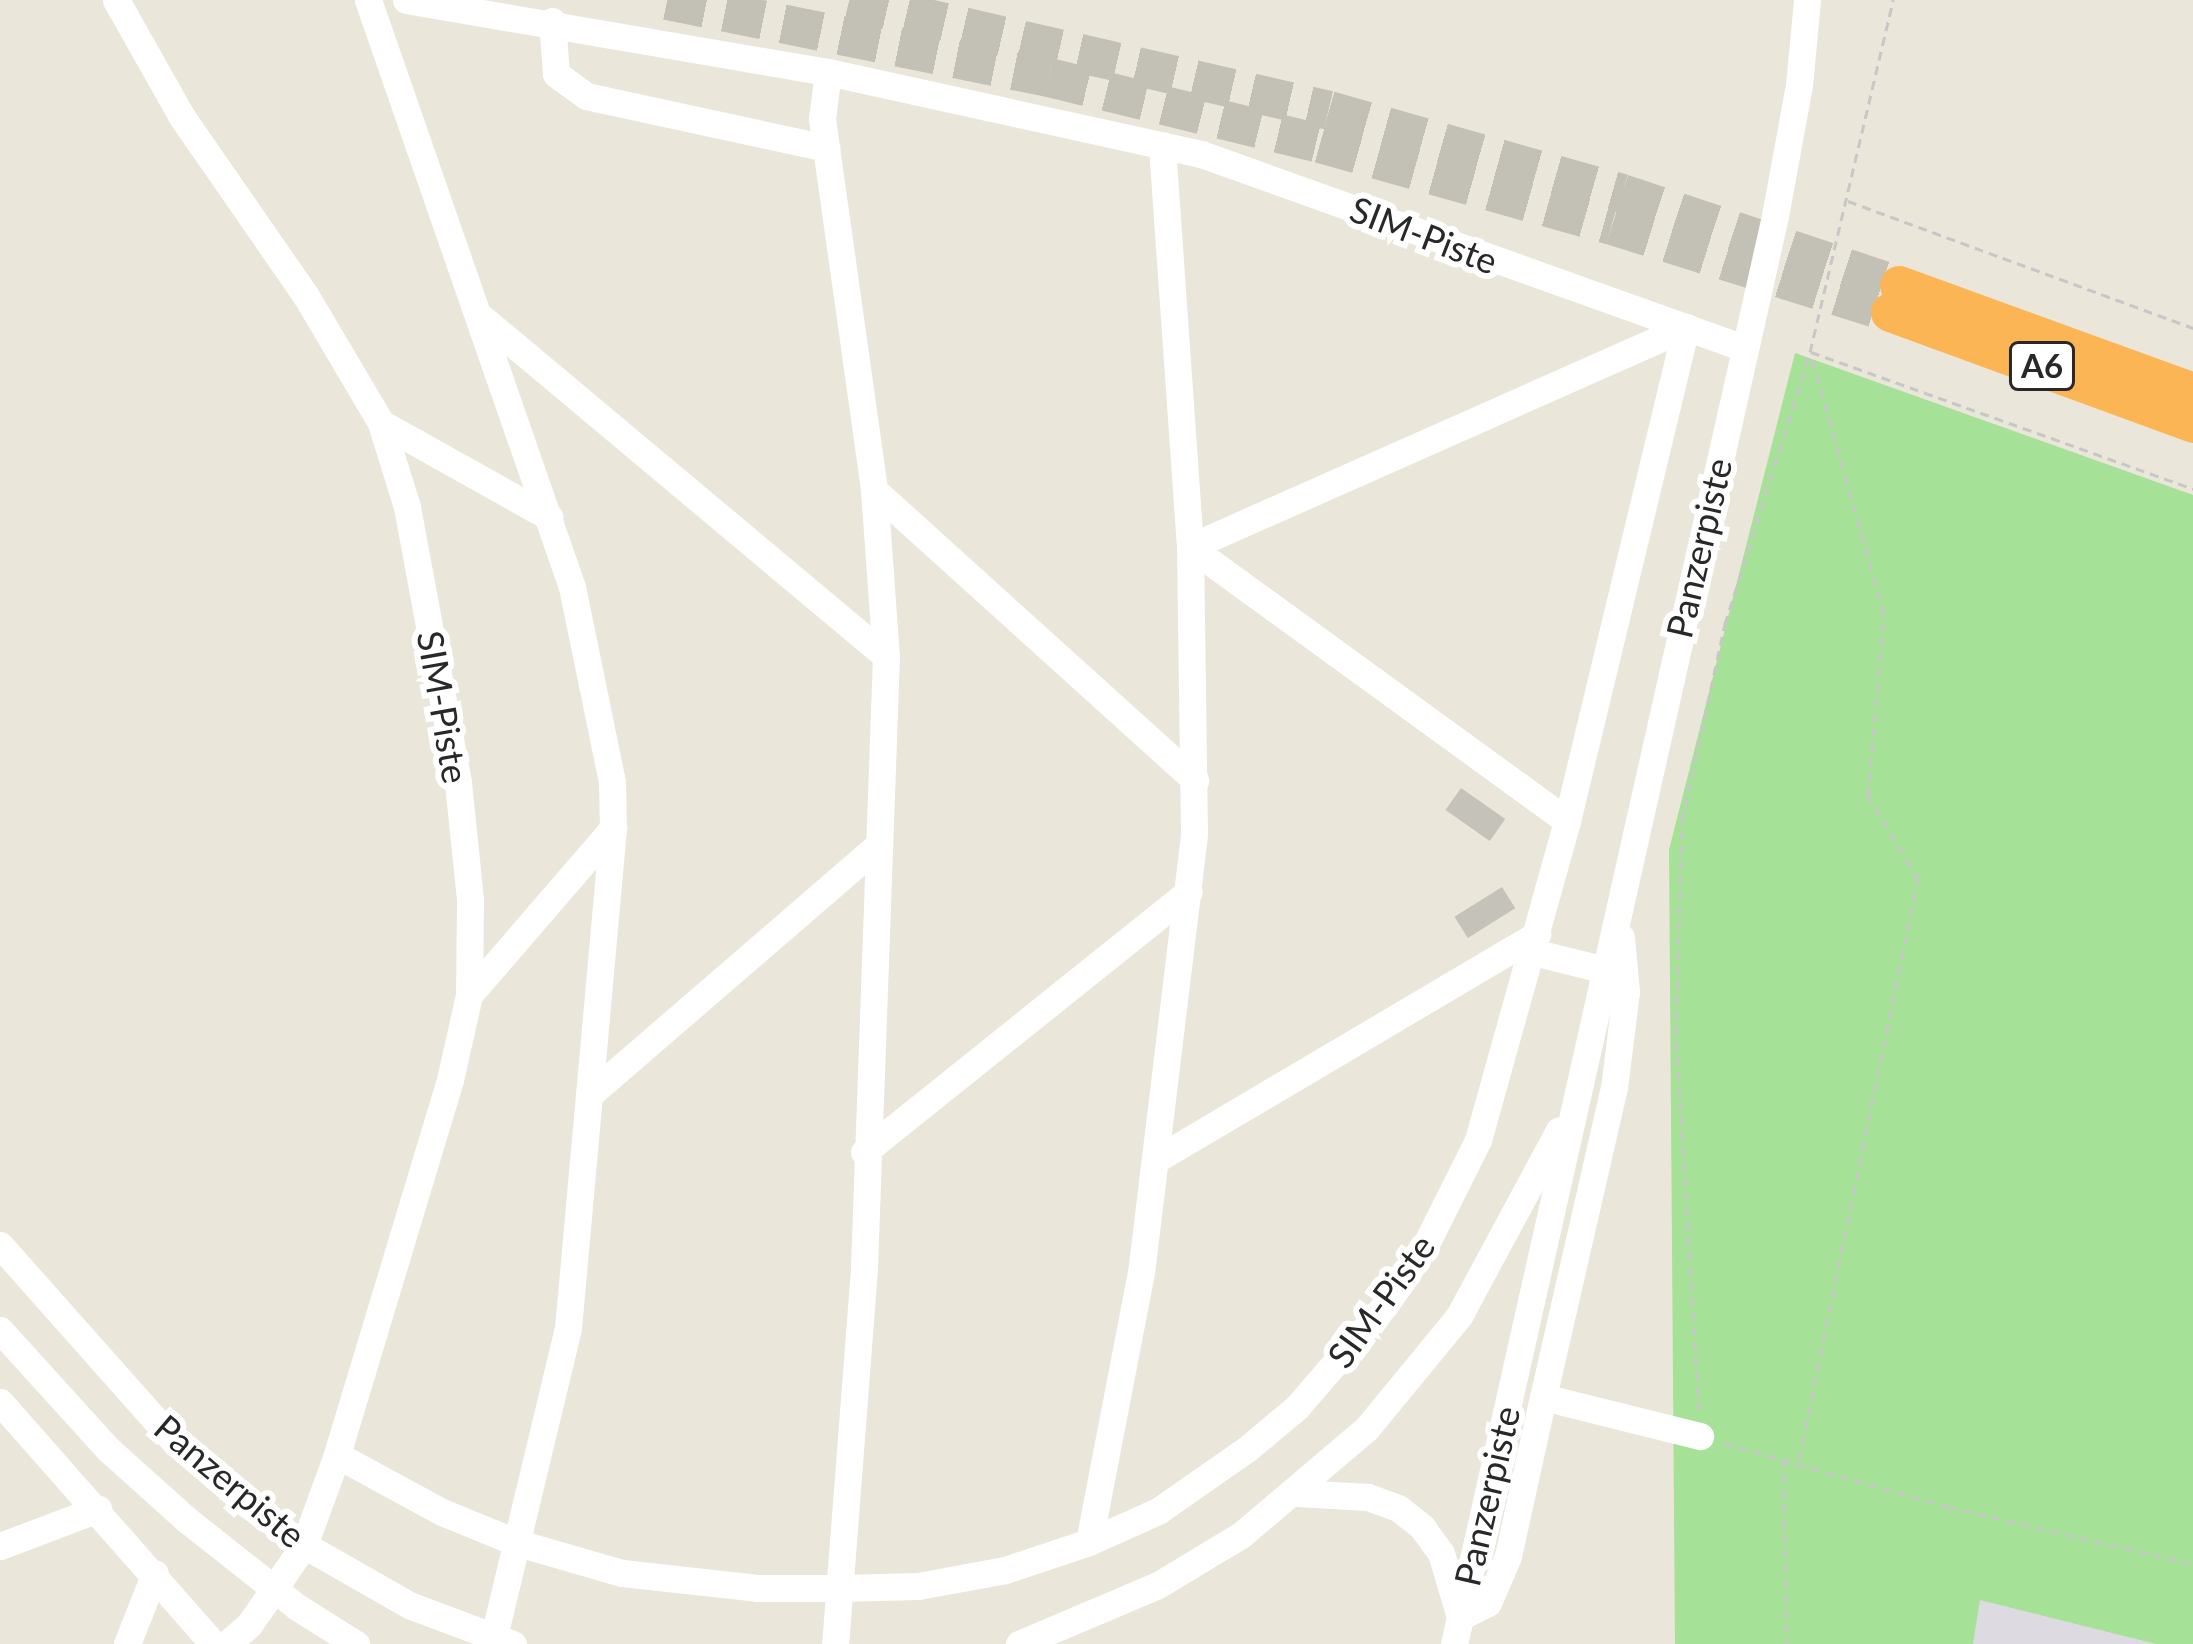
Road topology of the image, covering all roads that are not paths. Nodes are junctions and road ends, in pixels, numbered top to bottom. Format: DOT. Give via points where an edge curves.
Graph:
graph roads {
  1 [pos="116,0"];
  2 [pos="368,0"];
  3 [pos="406,0"];
  4 [pos="1807,0"];
  5 [pos="552,21"];
  6 [pos="828,72"];
  7 [pos="1162,145"];
  8 [pos="826,148"];
  9 [pos="478,314"];
  10 [pos="1686,327"];
  11 [pos="1744,348"];
  12 [pos="2193,392"];
  13 [pos="2193,422"];
  14 [pos="382,423"];
  15 [pos="874,490"];
  16 [pos="549,517"];
  17 [pos="1190,547"];
  18 [pos="886,656"];
  19 [pos="1195,779"];
  20 [pos="1567,821"];
  21 [pos="613,828"];
  22 [pos="877,846"];
  23 [pos="1189,892"];
  24 [pos="1618,908"];
  25 [pos="1535,943"];
  26 [pos="1605,970"];
  27 [pos="469,995"];
  28 [pos="1577,1094"];
  29 [pos="589,1095"];
  30 [pos="864,1152"];
  31 [pos="1156,1159"];
  32 [pos="0,1245"];
  33 [pos="0,1330"];
  34 [pos="1544,1397"];
  35 [pos="0,1402"];
  36 [pos="1700,1436"];
  37 [pos="337,1455"];
  38 [pos="1297,1493"];
  39 [pos="98,1509"];
  40 [pos="1089,1542"];
  41 [pos="518,1543"];
  42 [pos="304,1545"];
  43 [pos="0,1546"];
  44 [pos="155,1574"];
  45 [pos="840,1588"];
  46 [pos="276,1590"];
  47 [pos="1457,1631"];
  48 [pos="499,1642"];
  49 [pos="127,1644"];
  50 [pos="213,1644"];
  51 [pos="226,1644"];
  52 [pos="356,1644"];
  53 [pos="835,1644"];
  54 [pos="1019,1644"];
  1 -- 14 [label="street, SIM-Piste" via="182,117"];
  2 -- 9 [label="street"];
  3 -- 5 [label="street, SIM-Piste"];
  4 -- 11 [label="street, Panzerpiste" via="1795,107"];
  5 -- 6 [label="street, SIM-Piste"];
  5 -- 8 [label="street" via="551,61 568,88"];
  6 -- 7 [label="street, SIM-Piste"];
  6 -- 8 [label="street"];
  7 -- 10 [label="street, SIM-Piste"];
  7 -- 17 [label="street"];
  8 -- 15 [label="street"];
  9 -- 16 [label="street"];
  9 -- 18 [label="street"];
  10 -- 11 [label="street, SIM-Piste"];
  10 -- 17 [label="street"];
  10 -- 20 [label="street, SIM-Piste"];
  11 -- 24 [label="street, Panzerpiste"];
  12 -- 13 [label="highway, A6" via="1894,298"];
  14 -- 16 [label="street, SIM-Piste"];
  14 -- 27 [label="street, SIM-Piste" via="407,507 458,783"];
  15 -- 18 [label="street"];
  15 -- 19 [label="street"];
  16 -- 21 [label="street" via="606,734"];
  17 -- 19 [label="street"];
  17 -- 20 [label="street"];
  18 -- 22 [label="street"];
  19 -- 23 [label="street"];
  20 -- 25 [label="street, SIM-Piste"];
  21 -- 27 [label="street, SIM-Piste"];
  21 -- 29 [label="street"];
  22 -- 29 [label="street"];
  22 -- 30 [label="street"];
  23 -- 30 [label="street"];
  23 -- 31 [label="street"];
  24 -- 26 [label="street, Panzerpiste"];
  24 -- 34 [label="street" via="1626,992 1614,1088"];
  25 -- 26 [label="street"];
  25 -- 31 [label="street"];
  25 -- 40 [label="street, SIM-Piste" via="1478,1140 1385,1306 1297,1407 1247,1449 1158,1511"];
  26 -- 28 [label="street, Panzerpiste"];
  27 -- 37 [label="street, SIM-Piste"];
  28 -- 38 [label="street, Panzerpiste" via="1459,1316 1367,1428"];
  28 -- 47 [label="street, Panzerpiste"];
  29 -- 41 [label="street" via="568,1328"];
  30 -- 45 [label="street" via="864,1268"];
  31 -- 40 [label="street"];
  32 -- 42 [label="street, Panzerpiste" via="176,1443"];
  33 -- 46 [label="street" via="109,1450"];
  34 -- 36 [label="street"];
  34 -- 47 [label="street" via="1508,1556 1488,1603"];
  35 -- 39 [label="street"];
  37 -- 41 [label="street, SIM-Piste" via="387,1486"];
  37 -- 42 [label="street, SIM-Piste"];
  38 -- 47 [label="street, Panzerpiste" via="1369,1497 1410,1517 1441,1552"];
  38 -- 54 [label="street, Panzerpiste" via="1158,1586"];
  39 -- 43 [label="street"];
  39 -- 44 [label="street"];
  40 -- 45 [label="street, SIM-Piste" via="1005,1570 918,1586"];
  41 -- 45 [label="street, SIM-Piste" via="688,1583"];
  41 -- 48 [label="street"];
  42 -- 46 [label="street, SIM-Piste"];
  42 -- 48 [label="street, Panzerpiste" via="409,1605"];
  44 -- 49 [label="street"];
  44 -- 50 [label="street"];
  45 -- 53 [label="street"];
  46 -- 51 [label="street, SIM-Piste"];
  46 -- 52 [label="street"];
}
